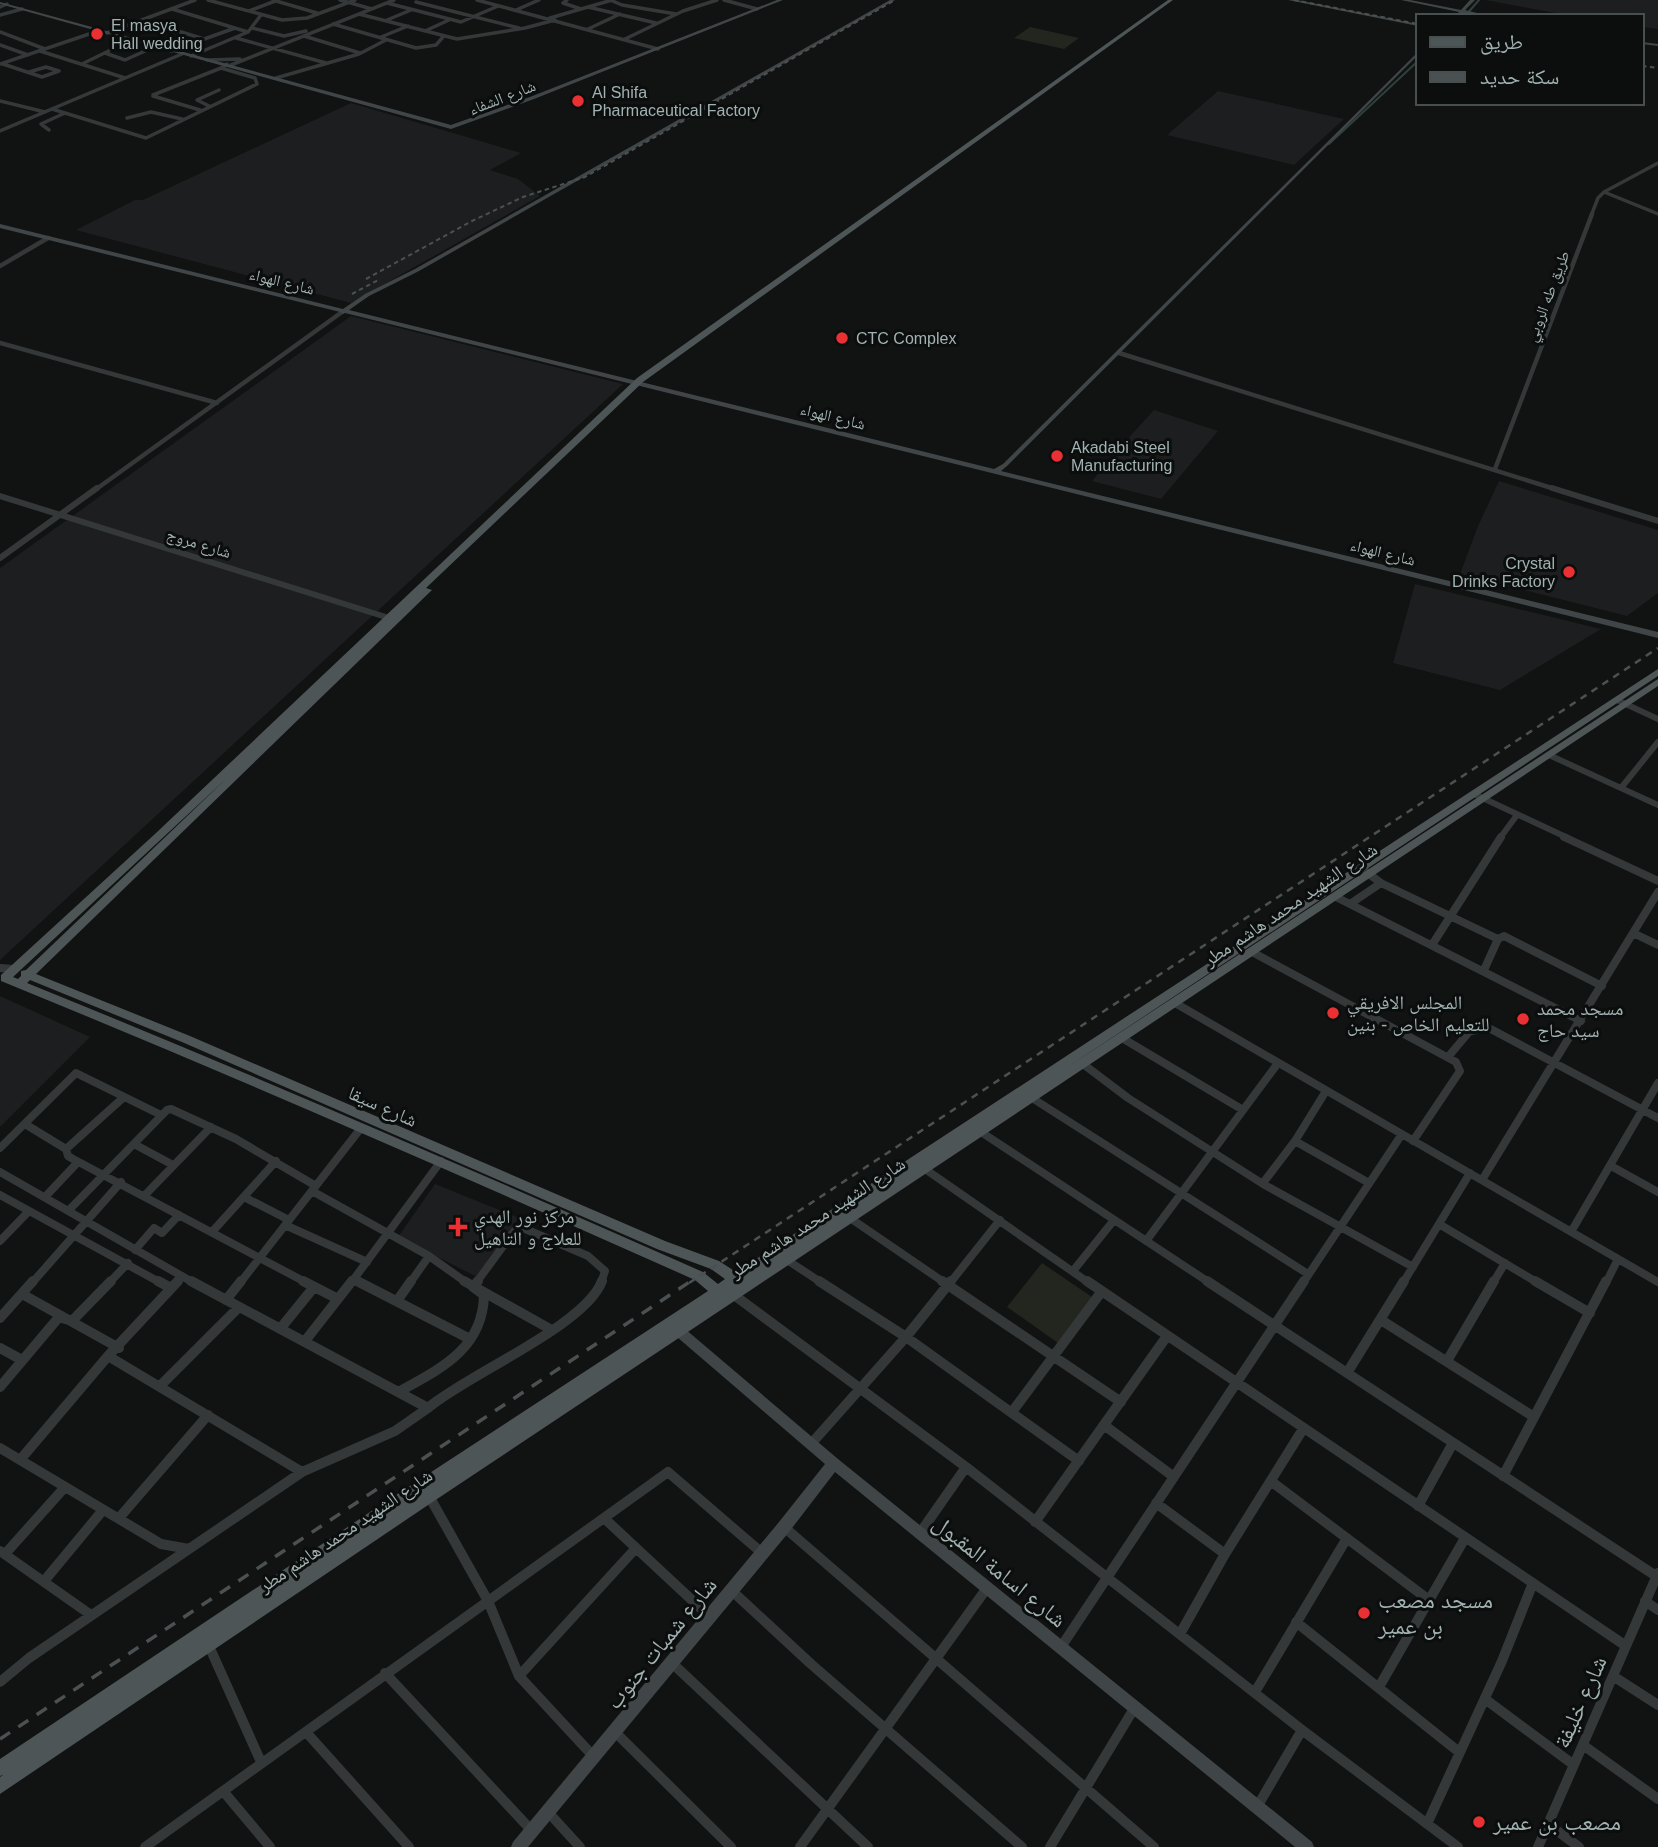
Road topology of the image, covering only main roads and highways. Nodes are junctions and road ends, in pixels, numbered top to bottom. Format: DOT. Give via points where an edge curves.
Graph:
graph roads {
  1 [pos="1171,0"];
  2 [pos="1178,0"];
  3 [pos="1137,27"];
  4 [pos="505,512"];
  5 [pos="1658,672"];
  6 [pos="1658,682"];
  7 [pos="1621,702"];
  8 [pos="1478,797"];
  9 [pos="1371,875"];
  10 [pos="5,973"];
  11 [pos="23,979"];
  12 [pos="742,1283"];
  13 [pos="727,1295"];
  14 [pos="675,1328"];
  15 [pos="0,1768"];
  16 [pos="0,1786"];
  1 -- 3 [label="main road"];
  2 -- 3 [label="main road"];
  3 -- 4 [label="main road" via="641,383"];
  4 -- 10 [label="main road" via="160,836"];
  4 -- 11 [label="main road"];
  5 -- 7 [label="main road, شارع الشهيد محمد هاشم مطر"];
  6 -- 7 [label="main road, شارع الشهيد محمد هاشم مطر"];
  7 -- 8 [label="main road, شارع الشهيد محمد هاشم مطر"];
  7 -- 8 [label="main road, شارع الشهيد محمد هاشم مطر" via="1549,755"];
  8 -- 9 [label="main road, شارع الشهيد محمد هاشم مطر"];
  9 -- 12 [label="main road, شارع الشهيد محمد هاشم مطر"];
  9 -- 12 [label="main road, شارع الشهيد محمد هاشم مطر" via="787,1260"];
  10 -- 11 [label="main road, شارع سيقا"];
  11 -- 12 [label="main road, شارع سيقا" via="186,1039 715,1265"];
  11 -- 13 [label="main road, شارع سيقا" via="699,1276"];
  12 -- 13 [label="main road, شارع الشهيد محمد هاشم مطر"];
  13 -- 14 [label="main road, شارع الشهيد محمد هاشم مطر"];
  14 -- 15 [label="main road, شارع الشهيد محمد هاشم مطر"];
  14 -- 16 [label="main road, شارع الشهيد محمد هاشم مطر"];
}
